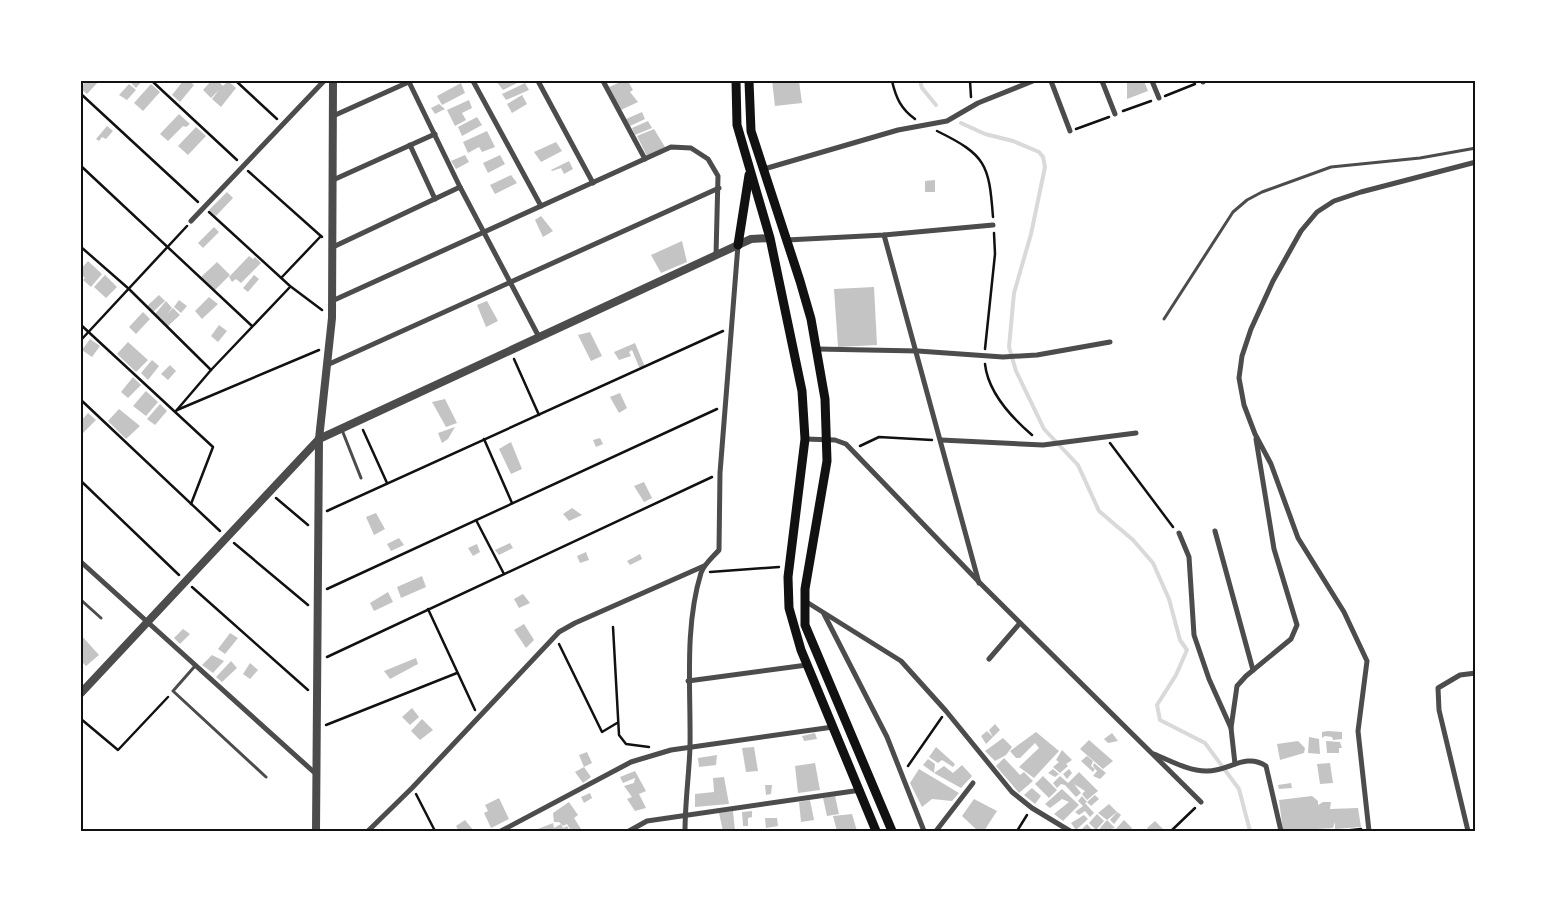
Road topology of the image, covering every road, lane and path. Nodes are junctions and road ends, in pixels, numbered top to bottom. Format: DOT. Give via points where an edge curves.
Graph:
graph roads {
  1 [pos="236,81"];
  2 [pos="324,81"];
  3 [pos="333,81"];
  4 [pos="473,81"];
  5 [pos="538,81"];
  6 [pos="603,81"];
  7 [pos="736,81"];
  8 [pos="749,81"];
  9 [pos="892,81"];
  10 [pos="970,81"];
  11 [pos="1033,81"];
  12 [pos="1051,81"];
  13 [pos="1102,81"];
  14 [pos="1152,81"];
  15 [pos="1203,81"];
  16 [pos="410,82"];
  17 [pos="1158,98"];
  18 [pos="971,107"];
  19 [pos="1115,114"];
  20 [pos="334,116"];
  21 [pos="284,125"];
  22 [pos="927,126"];
  23 [pos="1070,131"];
  24 [pos="435,134"];
  25 [pos="410,145"];
  26 [pos="1476,148"];
  27 [pos="645,159"];
  28 [pos="1476,162"];
  29 [pos="81,166"];
  30 [pos="764,169"];
  31 [pos="750,172"];
  32 [pos="334,180"];
  33 [pos="593,183"];
  34 [pos="460,187"];
  35 [pos="719,188"];
  36 [pos="435,199"];
  37 [pos="541,206"];
  38 [pos="192,221"];
  39 [pos="993,225"];
  40 [pos="485,232"];
  41 [pos="884,235"];
  42 [pos="321,236"];
  43 [pos="770,238"];
  44 [pos="787,240"];
  45 [pos="738,245"];
  46 [pos="333,246"];
  47 [pos="81,247"];
  48 [pos="167,248"];
  49 [pos="716,255"];
  50 [pos="282,277"];
  51 [pos="511,282"];
  52 [pos="290,286"];
  53 [pos="129,289"];
  54 [pos="332,302"];
  55 [pos="1164,318"];
  56 [pos="81,324"];
  57 [pos="252,326"];
  58 [pos="731,328"];
  59 [pos="89,332"];
  60 [pos="539,337"];
  61 [pos="81,340"];
  62 [pos="1110,342"];
  63 [pos="330,345"];
  64 [pos="817,348"];
  65 [pos="510,351"];
  66 [pos="918,351"];
  67 [pos="984,356"];
  68 [pos="327,365"];
  69 [pos="211,370"];
  70 [pos="81,400"];
  71 [pos="725,405"];
  72 [pos="176,410"];
  73 [pos="539,415"];
  74 [pos="358,421"];
  75 [pos="342,428"];
  76 [pos="1136,433"];
  77 [pos="1255,434"];
  78 [pos="1106,438"];
  79 [pos="319,439"];
  80 [pos="805,439"];
  81 [pos="484,440"];
  82 [pos="827,440"];
  83 [pos="941,440"];
  84 [pos="1043,445"];
  85 [pos="852,450"];
  86 [pos="720,473"];
  87 [pos="361,478"];
  88 [pos="81,481"];
  89 [pos="387,483"];
  90 [pos="269,492"];
  91 [pos="512,503"];
  92 [pos="191,504"];
  93 [pos="319,514"];
  94 [pos="476,520"];
  95 [pos="1215,531"];
  96 [pos="318,532"];
  97 [pos="1179,534"];
  98 [pos="227,538"];
  99 [pos="81,562"];
  100 [pos="704,566"];
  101 [pos="790,567"];
  102 [pos="701,573"];
  103 [pos="504,574"];
  104 [pos="186,581"];
  105 [pos="980,584"];
  106 [pos="318,593"];
  107 [pos="81,600"];
  108 [pos="803,600"];
  109 [pos="428,610"];
  110 [pos="823,612"];
  111 [pos="318,613"];
  112 [pos="101,618"];
  113 [pos="147,622"];
  114 [pos="1020,623"];
  115 [pos="613,627"];
  116 [pos="555,636"];
  117 [pos="989,659"];
  118 [pos="317,662"];
  119 [pos="807,665"];
  120 [pos="195,666"];
  121 [pos="1253,670"];
  122 [pos="457,673"];
  123 [pos="1476,673"];
  124 [pos="688,681"];
  125 [pos="173,691"];
  126 [pos="81,693"];
  127 [pos="317,699"];
  128 [pos="946,711"];
  129 [pos="478,717"];
  130 [pos="81,719"];
  131 [pos="618,723"];
  132 [pos="834,727"];
  133 [pos="1231,728"];
  134 [pos="317,729"];
  135 [pos="690,747"];
  136 [pos="653,748"];
  137 [pos="1152,753"];
  138 [pos="1233,765"];
  139 [pos="902,773"];
  140 [pos="317,774"];
  141 [pos="266,777"];
  142 [pos="973,783"];
  143 [pos="412,788"];
  144 [pos="861,790"];
  145 [pos="1201,802"];
  146 [pos="1032,808"];
  147 [pos="685,816"];
  148 [pos="1369,829"];
  149 [pos="316,831"];
  150 [pos="368,831"];
  151 [pos="435,831"];
  152 [pos="501,831"];
  153 [pos="629,831"];
  154 [pos="685,831"];
  155 [pos="876,831"];
  156 [pos="892,831"];
  157 [pos="924,831"];
  158 [pos="936,831"];
  159 [pos="1017,831"];
  160 [pos="1070,831"];
  161 [pos="1171,831"];
  162 [pos="1281,831"];
  163 [pos="1342,831"];
  164 [pos="1468,831"];
  1 -- 21 [label="path"];
  2 -- 21 [label="street"];
  3 -- 20 [label="street"];
  4 -- 37 [label="street"];
  5 -- 33 [label="street"];
  6 -- 27 [label="street"];
  7 -- 31 [label="main road" via="737,126"];
  8 -- 30 [label="main road" via="751,131"];
  9 -- 22 [label="path" via="902,107"];
  10 -- 18 [label="path"];
  11 -- 18 [label="street"];
  12 -- 23 [label="street"];
  13 -- 19 [label="street"];
  14 -- 17 [label="street"];
  15 -- 17 [label="path"];
  16 -- 20 [label="street"];
  16 -- 24 [label="street"];
  17 -- 19 [label="path"];
  18 -- 22 [label="street" via="947,121"];
  19 -- 23 [label="path"];
  20 -- 32 [label="street"];
  21 -- 38 [label="street"];
  22 -- 30 [label="street" via="898,130"];
  22 -- 39 [label="path" via="974,152 984,164 989,176"];
  24 -- 25 [label="street"];
  24 -- 34 [label="street"];
  25 -- 32 [label="street"];
  25 -- 36 [label="street"];
  26 -- 55 [label="lane" via="1331,168 1247,200 1233,212"];
  27 -- 33 [label="street"];
  27 -- 35 [label="street" via="671,147 691,148 708,159 718,176"];
  28 -- 77 [label="street" via="1334,201 1300,231 1273,281 1242,356 1239,378 1244,405"];
  29 -- 48 [label="path"];
  30 -- 44 [label="main road"];
  31 -- 43 [label="main road"];
  31 -- 45 [label="main road"];
  32 -- 46 [label="street"];
  33 -- 37 [label="street"];
  34 -- 36 [label="street"];
  34 -- 40 [label="street"];
  35 -- 49 [label="street"];
  35 -- 51 [label="street"];
  36 -- 46 [label="street"];
  37 -- 40 [label="street"];
  38 -- 48 [label="path"];
  39 -- 41 [label="street"];
  39 -- 67 [label="path" via="995,254"];
  40 -- 51 [label="street"];
  40 -- 54 [label="street"];
  41 -- 44 [label="street"];
  41 -- 66 [label="street"];
  42 -- 50 [label="path"];
  43 -- 45 [label="street" via="757,237"];
  43 -- 80 [label="main road" via="799,368"];
  44 -- 64 [label="main road"];
  45 -- 49 [label="street"];
  45 -- 58 [label="street"];
  46 -- 54 [label="street"];
  47 -- 53 [label="path"];
  48 -- 53 [label="path"];
  48 -- 57 [label="path"];
  49 -- 60 [label="street"];
  51 -- 60 [label="street"];
  51 -- 68 [label="street"];
  52 -- 57 [label="path"];
  53 -- 59 [label="path"];
  53 -- 69 [label="path"];
  54 -- 63 [label="street"];
  56 -- 59 [label="path"];
  57 -- 69 [label="path"];
  58 -- 71 [label="street"];
  58 -- 73 [label="path"];
  59 -- 61 [label="path"];
  59 -- 72 [label="path"];
  60 -- 65 [label="street"];
  62 -- 67 [label="street" via="1003,358"];
  63 -- 68 [label="street"];
  63 -- 72 [label="path"];
  64 -- 66 [label="street"];
  64 -- 82 [label="main road"];
  65 -- 73 [label="path"];
  65 -- 74 [label="street"];
  66 -- 67 [label="street"];
  66 -- 83 [label="street"];
  67 -- 84 [label="path" via="993,389 1012,416"];
  68 -- 79 [label="street"];
  69 -- 72 [label="path"];
  70 -- 92 [label="path"];
  71 -- 86 [label="street"];
  71 -- 91 [label="path"];
  72 -- 92 [label="path" via="213,446"];
  73 -- 81 [label="path"];
  74 -- 75 [label="street"];
  74 -- 89 [label="path"];
  75 -- 79 [label="street"];
  75 -- 87 [label="lane"];
  76 -- 78 [label="street"];
  77 -- 121 [label="street" via="1274,549 1297,625 1294,634"];
  77 -- 148 [label="street" via="1271,464 1298,538 1344,612 1366,662 1358,731"];
  78 -- 84 [label="street"];
  78 -- 97 [label="path"];
  79 -- 90 [label="street"];
  79 -- 93 [label="street"];
  80 -- 82 [label="street"];
  80 -- 101 [label="main road"];
  81 -- 89 [label="path"];
  81 -- 91 [label="path"];
  82 -- 85 [label="street" via="840,441"];
  82 -- 108 [label="main road" via="824,479"];
  83 -- 84 [label="street"];
  83 -- 85 [label="path" via="879,437"];
  83 -- 105 [label="street"];
  85 -- 105 [label="street"];
  86 -- 100 [label="street" via="719,550"];
  86 -- 103 [label="path"];
  88 -- 104 [label="path"];
  89 -- 93 [label="path"];
  90 -- 96 [label="path"];
  90 -- 98 [label="street"];
  91 -- 94 [label="path"];
  92 -- 98 [label="path"];
  93 -- 96 [label="street"];
  94 -- 103 [label="path"];
  94 -- 106 [label="path"];
  95 -- 121 [label="street"];
  96 -- 106 [label="street"];
  97 -- 133 [label="street" via="1189,557 1194,636"];
  98 -- 104 [label="street"];
  98 -- 111 [label="path"];
  99 -- 113 [label="street"];
  100 -- 102 [label="street"];
  100 -- 116 [label="street" via="575,623"];
  101 -- 102 [label="path"];
  101 -- 119 [label="main road" via="789,608"];
  102 -- 124 [label="street"];
  103 -- 109 [label="path"];
  104 -- 113 [label="street"];
  104 -- 127 [label="path"];
  105 -- 114 [label="street"];
  106 -- 111 [label="street"];
  107 -- 112 [label="lane"];
  108 -- 110 [label="street"];
  108 -- 156 [label="main road" via="810,640"];
  109 -- 118 [label="path"];
  109 -- 122 [label="path"];
  110 -- 128 [label="street" via="901,661"];
  110 -- 139 [label="street"];
  111 -- 118 [label="street"];
  113 -- 120 [label="street"];
  113 -- 126 [label="street"];
  114 -- 117 [label="street"];
  114 -- 137 [label="street"];
  115 -- 131 [label="path"];
  116 -- 129 [label="street"];
  116 -- 131 [label="path" via="602,732"];
  118 -- 127 [label="street"];
  119 -- 124 [label="street"];
  119 -- 132 [label="main road"];
  120 -- 125 [label="lane"];
  120 -- 140 [label="street"];
  121 -- 133 [label="street" via="1237,686"];
  122 -- 129 [label="path"];
  122 -- 134 [label="path"];
  123 -- 164 [label="street" via="1460,675 1438,688 1439,710"];
  124 -- 135 [label="street"];
  125 -- 130 [label="path" via="118,750"];
  125 -- 141 [label="lane"];
  127 -- 134 [label="street"];
  128 -- 139 [label="path"];
  128 -- 146 [label="street" via="1012,792"];
  129 -- 143 [label="street"];
  131 -- 136 [label="path" via="619,735 626,744"];
  132 -- 135 [label="street"];
  132 -- 144 [label="main road"];
  133 -- 138 [label="street"];
  134 -- 140 [label="street"];
  135 -- 147 [label="street"];
  135 -- 152 [label="street" via="631,762"];
  137 -- 138 [label="street" via="1191,769 1216,771"];
  137 -- 145 [label="street"];
  138 -- 162 [label="street" via="1250,760 1266,766"];
  139 -- 157 [label="street"];
  140 -- 149 [label="street"];
  142 -- 158 [label="street"];
  143 -- 150 [label="street"];
  143 -- 151 [label="path"];
  144 -- 147 [label="street"];
  144 -- 155 [label="main road"];
  145 -- 161 [label="path"];
  146 -- 159 [label="path"];
  146 -- 160 [label="street"];
  147 -- 153 [label="street" via="647,822"];
  147 -- 154 [label="street"];
  148 -- 163 [label="path"];
}
